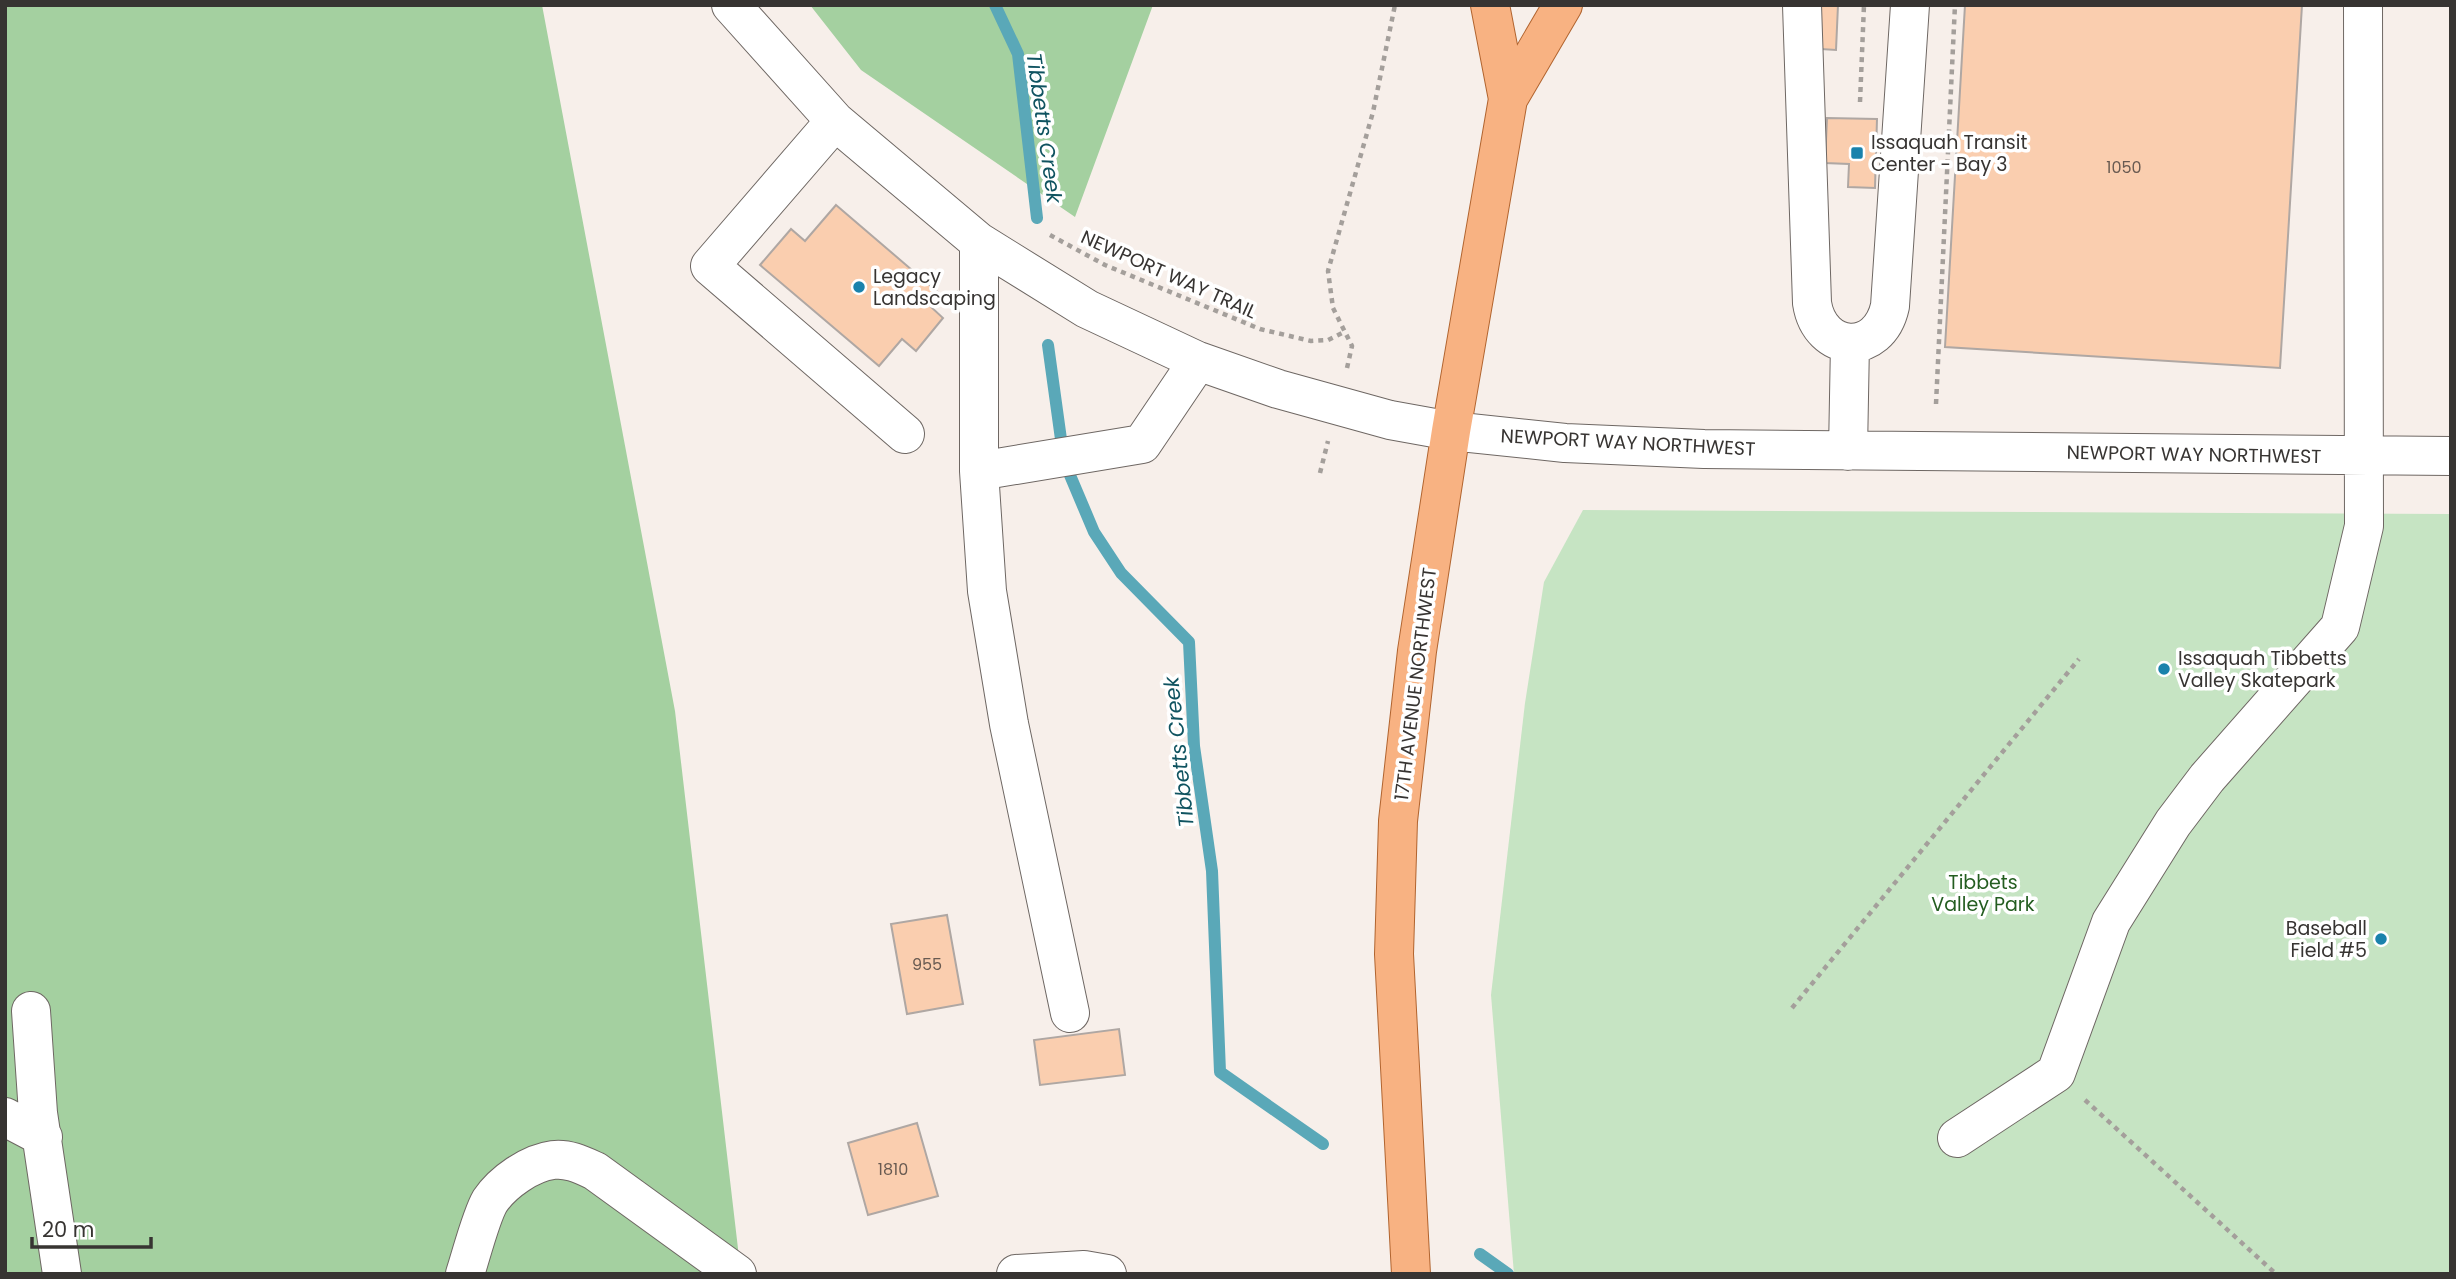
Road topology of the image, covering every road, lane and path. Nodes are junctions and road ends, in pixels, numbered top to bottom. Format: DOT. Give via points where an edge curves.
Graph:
graph roads {
  1 [pos="731,5"];
  2 [pos="1395,5"];
  3 [pos="1490,5"];
  4 [pos="1563,5"];
  5 [pos="1802,5"];
  6 [pos="1910,5"];
  7 [pos="1955,5"];
  8 [pos="2363,5"];
  9 [pos="1508,99"];
  10 [pos="835,121"];
  11 [pos="1049,235"];
  12 [pos="979,242"];
  13 [pos="1344,332"];
  14 [pos="1850,343"];
  15 [pos="1352,346"];
  16 [pos="1198,361"];
  17 [pos="1936,404"];
  18 [pos="1451,431"];
  19 [pos="905,434"];
  20 [pos="1848,451"];
  21 [pos="2363,456"];
  22 [pos="2451,456"];
  23 [pos="979,471"];
  24 [pos="2080,659"];
  25 [pos="1792,1008"];
  26 [pos="31,1011"];
  27 [pos="1070,1013"];
  28 [pos="2056,1073"];
  29 [pos="5,1117"];
  30 [pos="43,1137"];
  31 [pos="1957,1139"];
  32 [pos="62,1274"];
  33 [pos="465,1274"];
  34 [pos="737,1274"];
  35 [pos="1016,1274"];
  36 [pos="1107,1274"];
  37 [pos="1411,1274"];
  38 [pos="2276,1274"];
  1 -- 10 [label="street, NEWPORT WAY NORTHWEST"];
  2 -- 13 [label="path" via="1373,112 1328,271 1333,308"];
  3 -- 9 [label="main road, 17TH AVENUE NORTHWEST"];
  4 -- 9 [label="main road, 17TH AVENUE NORTHWEST"];
  5 -- 14 [label="street" via="1813,311 1823,331"];
  6 -- 14 [label="street" via="1889,306 1877,333"];
  7 -- 17 [label="path"];
  8 -- 21 [label="street"];
  9 -- 18 [label="main road, 17TH AVENUE NORTHWEST"];
  10 -- 12 [label="street, NEWPORT WAY NORTHWEST"];
  10 -- 19 [label="street" via="710,267"];
  11 -- 13 [label="path, NEWPORT WAY TRAIL" via="1105,265 1259,329 1311,341 1328,340"];
  12 -- 16 [label="street, NEWPORT WAY NORTHWEST" via="1087,309"];
  12 -- 23 [label="street"];
  13 -- 15 [label="path"];
  14 -- 20 [label="street"];
  16 -- 18 [label="street, NEWPORT WAY NORTHWEST" via="1337,406"];
  16 -- 23 [label="street" via="1142,443"];
  18 -- 20 [label="street, NEWPORT WAY NORTHWEST" via="1565,443"];
  18 -- 37 [label="main road, 17TH AVENUE NORTHWEST" via="1417,651 1398,821 1394,954"];
  20 -- 21 [label="street, NEWPORT WAY NORTHWEST"];
  21 -- 22 [label="street, NEWPORT WAY NORTHWEST"];
  21 -- 28 [label="street" via="2364,526 2340,627 2173,823 2111,922"];
  23 -- 27 [label="street" via="987,591 1009,724"];
  24 -- 25 [label="path"];
  26 -- 30 [label="street"];
  28 -- 31 [label="street"];
  28 -- 38 [label="path"];
  29 -- 30 [label="street"];
  30 -- 32 [label="street"];
  33 -- 34 [label="street" via="490,1202 512,1178 554,1160 595,1171"];
  35 -- 36 [label="street" via="1084,1270"];
}
